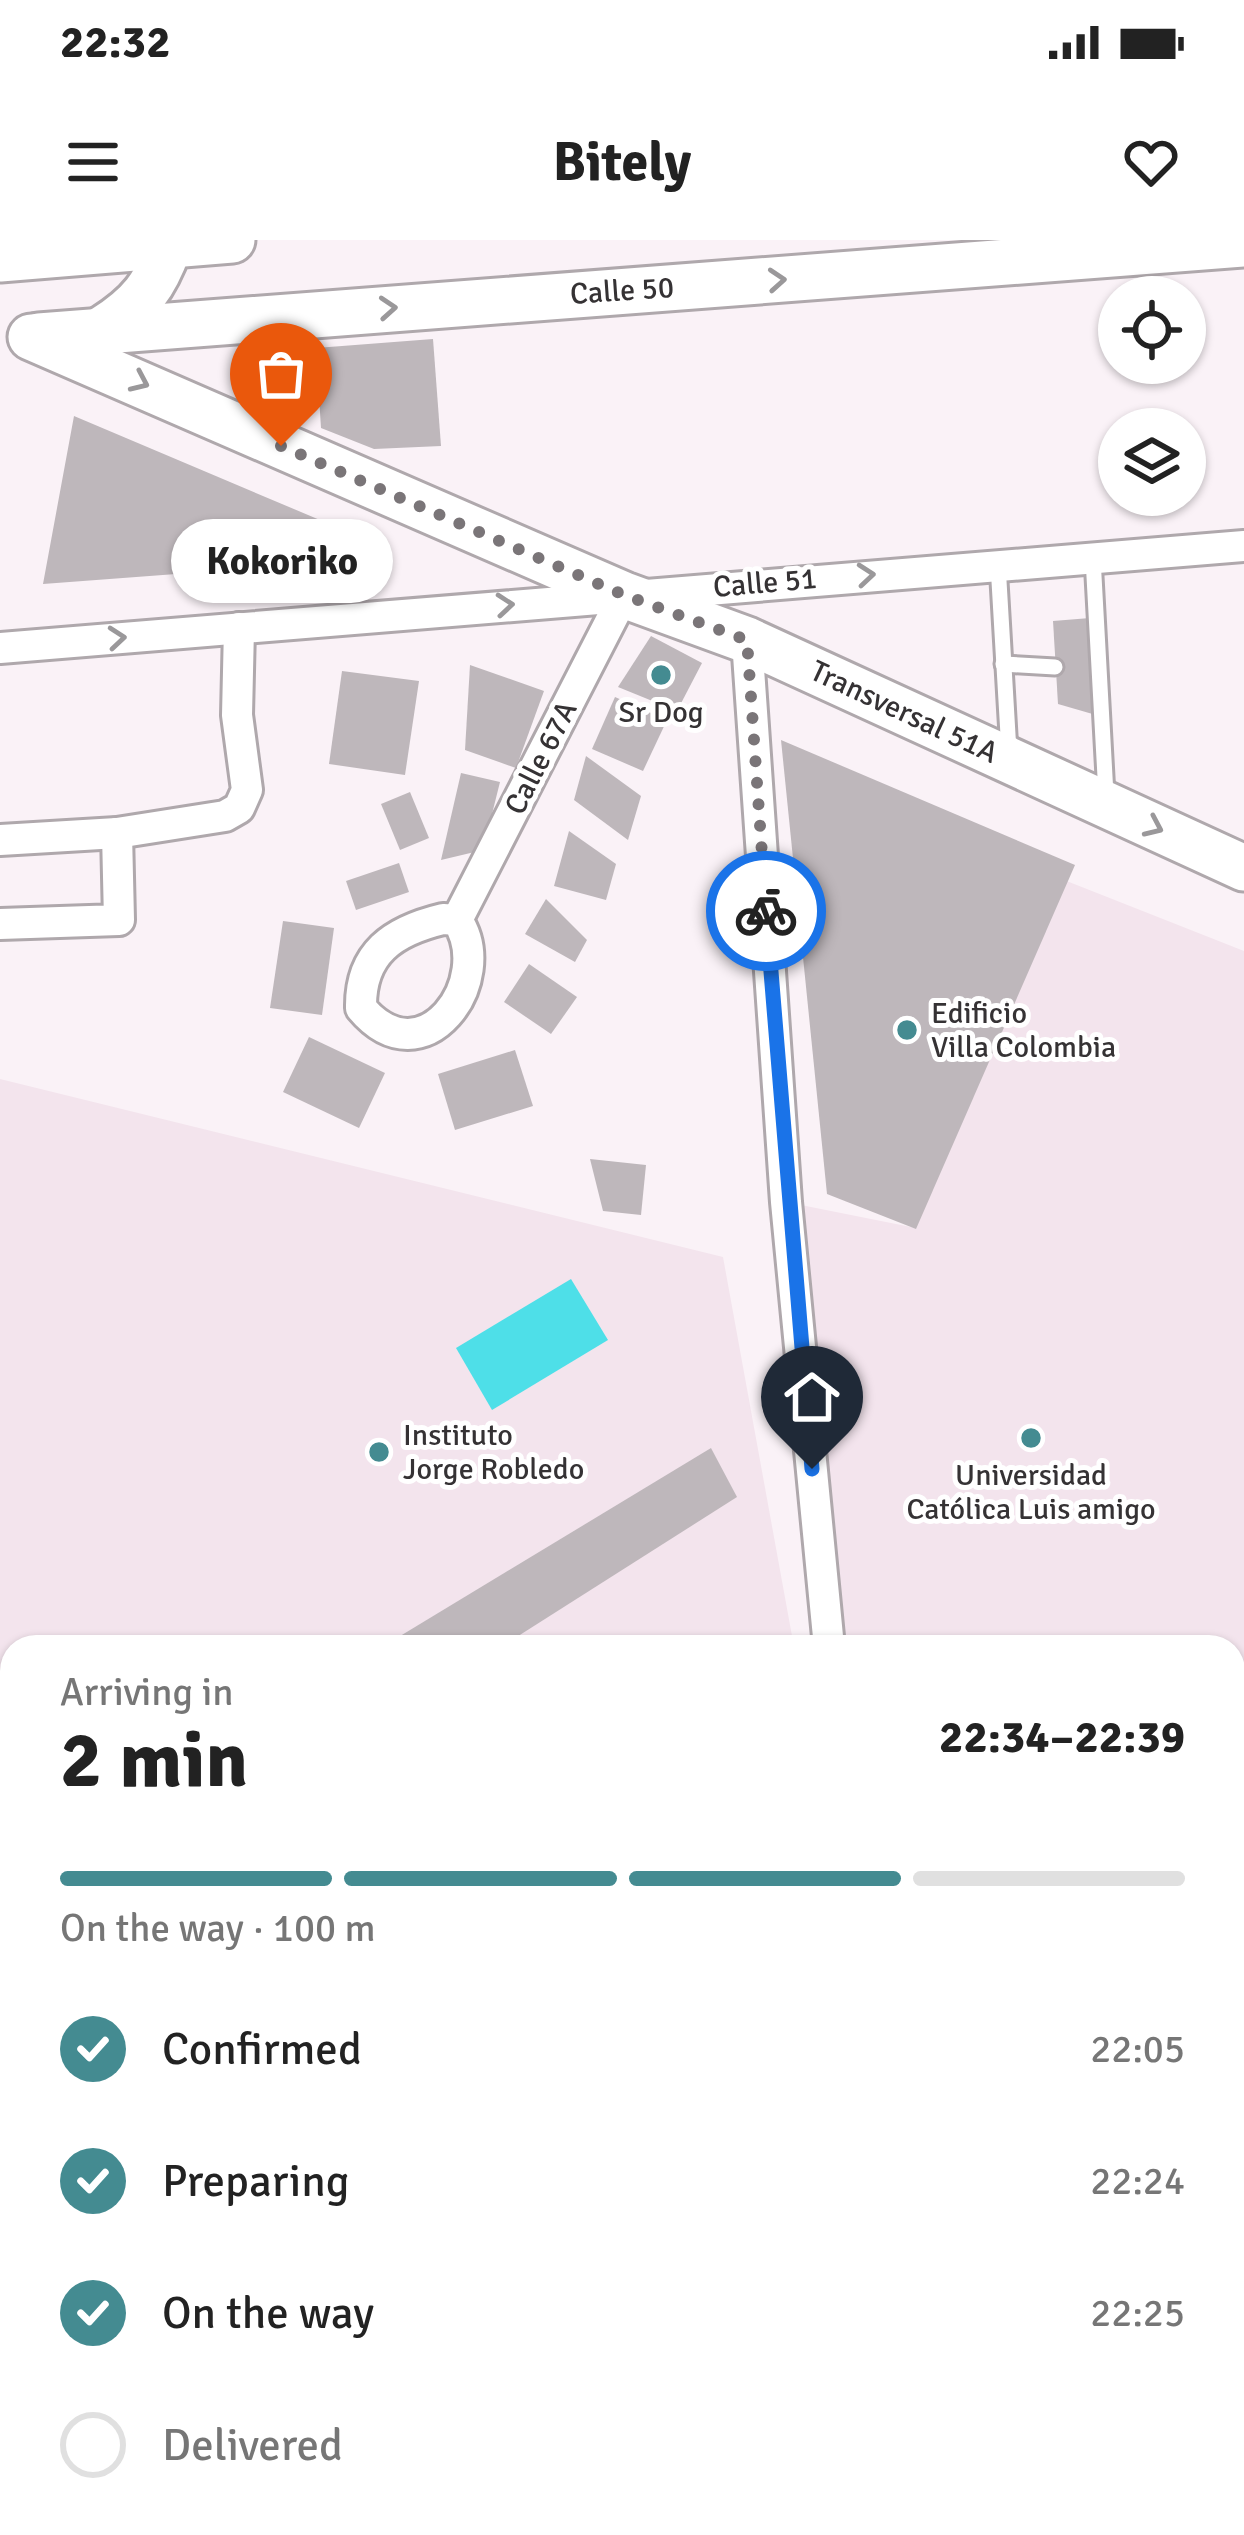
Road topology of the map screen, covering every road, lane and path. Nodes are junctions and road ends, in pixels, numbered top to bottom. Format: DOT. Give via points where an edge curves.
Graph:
graph roads {
  1 [pos="232,240"];
  2 [pos="169,243"];
  3 [pos="1244,244"];
  4 [pos="0,260"];
  5 [pos="104,328"];
  6 [pos="16,338"];
  7 [pos="1244,546"];
  8 [pos="1093,558"];
  9 [pos="998,564"];
  10 [pos="624,595"];
  11 [pos="239,628"];
  12 [pos="747,640"];
  13 [pos="0,649"];
  14 [pos="1003,664"];
  15 [pos="1055,667"];
  16 [pos="1010,761"];
  17 [pos="1106,806"];
  18 [pos="117,833"];
  19 [pos="0,840"];
  20 [pos="1244,868"];
  21 [pos="458,920"];
  22 [pos="0,924"];
  23 [pos="828,1635"];
  1 -- 2 [label="main road"];
  2 -- 4 [label="main road"];
  2 -- 5 [label="main road" via="155,285"];
  5 -- 3 [label="main road, Calle 50, one-way"];
  5 -- 6 [label="main road, Calle 50"];
  6 -- 10 [label="main road, Transversal 51A, one-way"];
  7 -- 8 [label="street, Calle 51"];
  8 -- 9 [label="street, Calle 51"];
  8 -- 17 [label="lane"];
  10 -- 9 [label="street, Calle 51, one-way"];
  9 -- 14 [label="lane"];
  11 -- 10 [label="street, Calle 51, one-way"];
  10 -- 12 [label="main road, Transversal 51A"];
  10 -- 21 [label="street, Calle 67A"];
  13 -- 11 [label="street, Calle 51, one-way"];
  11 -- 18 [label="street" via="237,715 247,790 239,808"];
  12 -- 16 [label="main road, Transversal 51A"];
  12 -- 23 [label="street" via="786,1202"];
  14 -- 15 [label="lane"];
  14 -- 16 [label="lane"];
  16 -- 17 [label="main road, Transversal 51A"];
  17 -- 20 [label="main road, Transversal 51A, one-way"];
  18 -- 19 [label="street"];
  18 -- 22 [label="street" via="118,920"];
}
